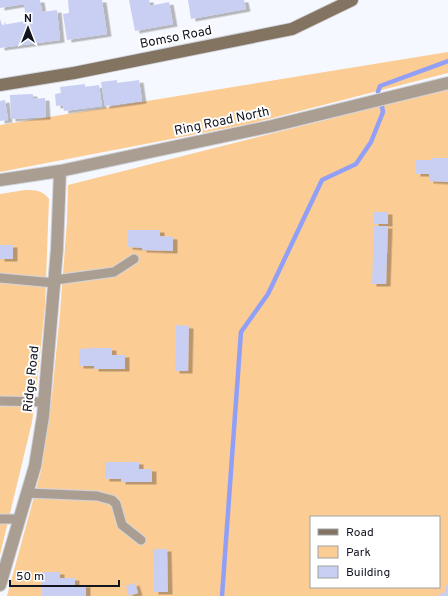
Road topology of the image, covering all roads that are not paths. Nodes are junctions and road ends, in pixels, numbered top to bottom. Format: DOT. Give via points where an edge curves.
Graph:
graph roads {
  1 [pos="352,0"];
  2 [pos="448,83"];
  3 [pos="0,86"];
  4 [pos="60,171"];
  5 [pos="0,180"];
  6 [pos="134,259"];
  7 [pos="0,278"];
  8 [pos="55,281"];
  9 [pos="0,402"];
  10 [pos="44,402"];
  11 [pos="27,493"];
  12 [pos="0,519"];
  13 [pos="19,519"];
  14 [pos="141,540"];
  15 [pos="0,585"];
  1 -- 3 [label="street, Bomso Road" via="292,29"];
  2 -- 4 [label="street, Ring Road North" via="272,126"];
  4 -- 5 [label="street, Ring Road North"];
  4 -- 8 [label="street, Ridge Road"];
  6 -- 8 [label="lane" via="114,272"];
  7 -- 8 [label="lane"];
  8 -- 10 [label="street, Ridge Road"];
  9 -- 10 [label="lane"];
  10 -- 11 [label="street, Ridge Road" via="35,466"];
  11 -- 13 [label="street, Ridge Road"];
  11 -- 14 [label="lane" via="97,496 112,500 116,504 122,525"];
  12 -- 13 [label="lane"];
  13 -- 15 [label="street, Ridge Road"];
}
